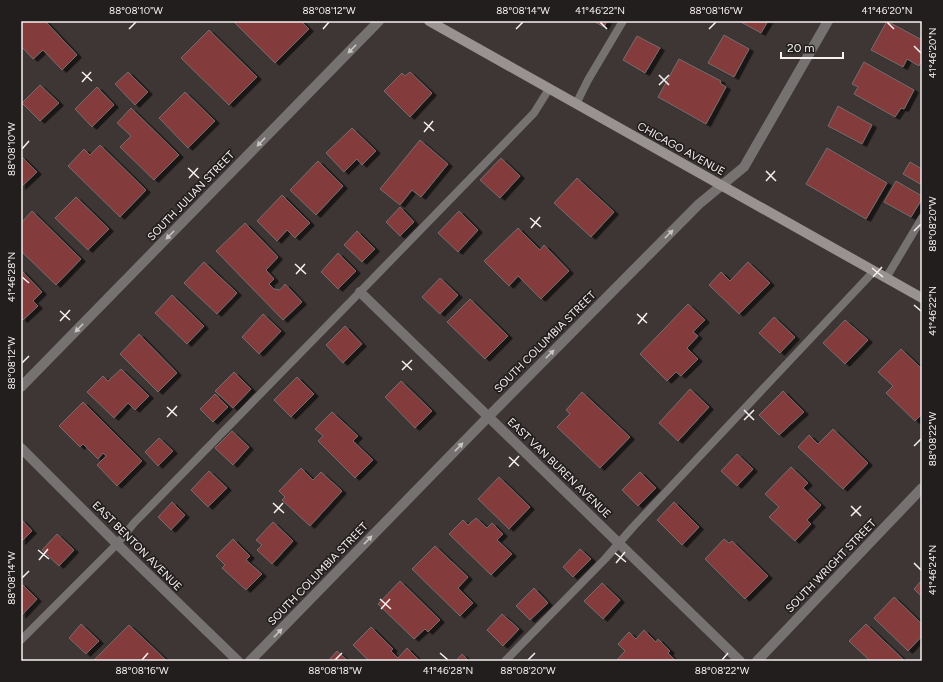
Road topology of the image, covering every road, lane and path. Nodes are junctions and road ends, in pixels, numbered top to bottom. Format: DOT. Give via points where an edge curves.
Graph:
graph roads {
  1 [pos="379,21"];
  2 [pos="429,21"];
  3 [pos="622,21"];
  4 [pos="828,21"];
  5 [pos="549,89"];
  6 [pos="576,104"];
  7 [pos="721,185"];
  8 [pos="922,218"];
  9 [pos="874,271"];
  10 [pos="886,278"];
  11 [pos="360,292"];
  12 [pos="922,298"];
  13 [pos="21,387"];
  14 [pos="488,417"];
  15 [pos="21,448"];
  16 [pos="922,488"];
  17 [pos="117,544"];
  18 [pos="619,544"];
  19 [pos="21,640"];
  20 [pos="238,661"];
  21 [pos="250,661"];
  22 [pos="505,661"];
  23 [pos="740,661"];
  24 [pos="757,661"];
  1 -- 13 [label="street, SOUTH JULIAN STREET, one-way"];
  2 -- 5 [label="main road, CHICAGO AVENUE"];
  3 -- 6 [label="lane"];
  4 -- 7 [label="street, SOUTH COLUMBIA STREET" via="744,167"];
  5 -- 6 [label="main road, CHICAGO AVENUE"];
  5 -- 11 [label="lane" via="534,113"];
  6 -- 7 [label="main road, CHICAGO AVENUE"];
  7 -- 9 [label="main road, CHICAGO AVENUE"];
  14 -- 7 [label="street, SOUTH COLUMBIA STREET, one-way" via="699,204"];
  8 -- 10 [label="lane"];
  9 -- 10 [label="main road, CHICAGO AVENUE"];
  9 -- 18 [label="lane" via="643,515"];
  10 -- 12 [label="main road, CHICAGO AVENUE"];
  11 -- 14 [label="street, EAST VAN BUREN AVENUE"];
  11 -- 17 [label="lane"];
  14 -- 18 [label="street, EAST VAN BUREN AVENUE"];
  21 -- 14 [label="street, SOUTH COLUMBIA STREET, one-way"];
  15 -- 17 [label="street, EAST BENTON AVENUE"];
  16 -- 24 [label="street, SOUTH WRIGHT STREET"];
  17 -- 19 [label="lane"];
  17 -- 20 [label="street, EAST BENTON AVENUE"];
  18 -- 22 [label="lane"];
  18 -- 23 [label="street, EAST VAN BUREN AVENUE"];
}
